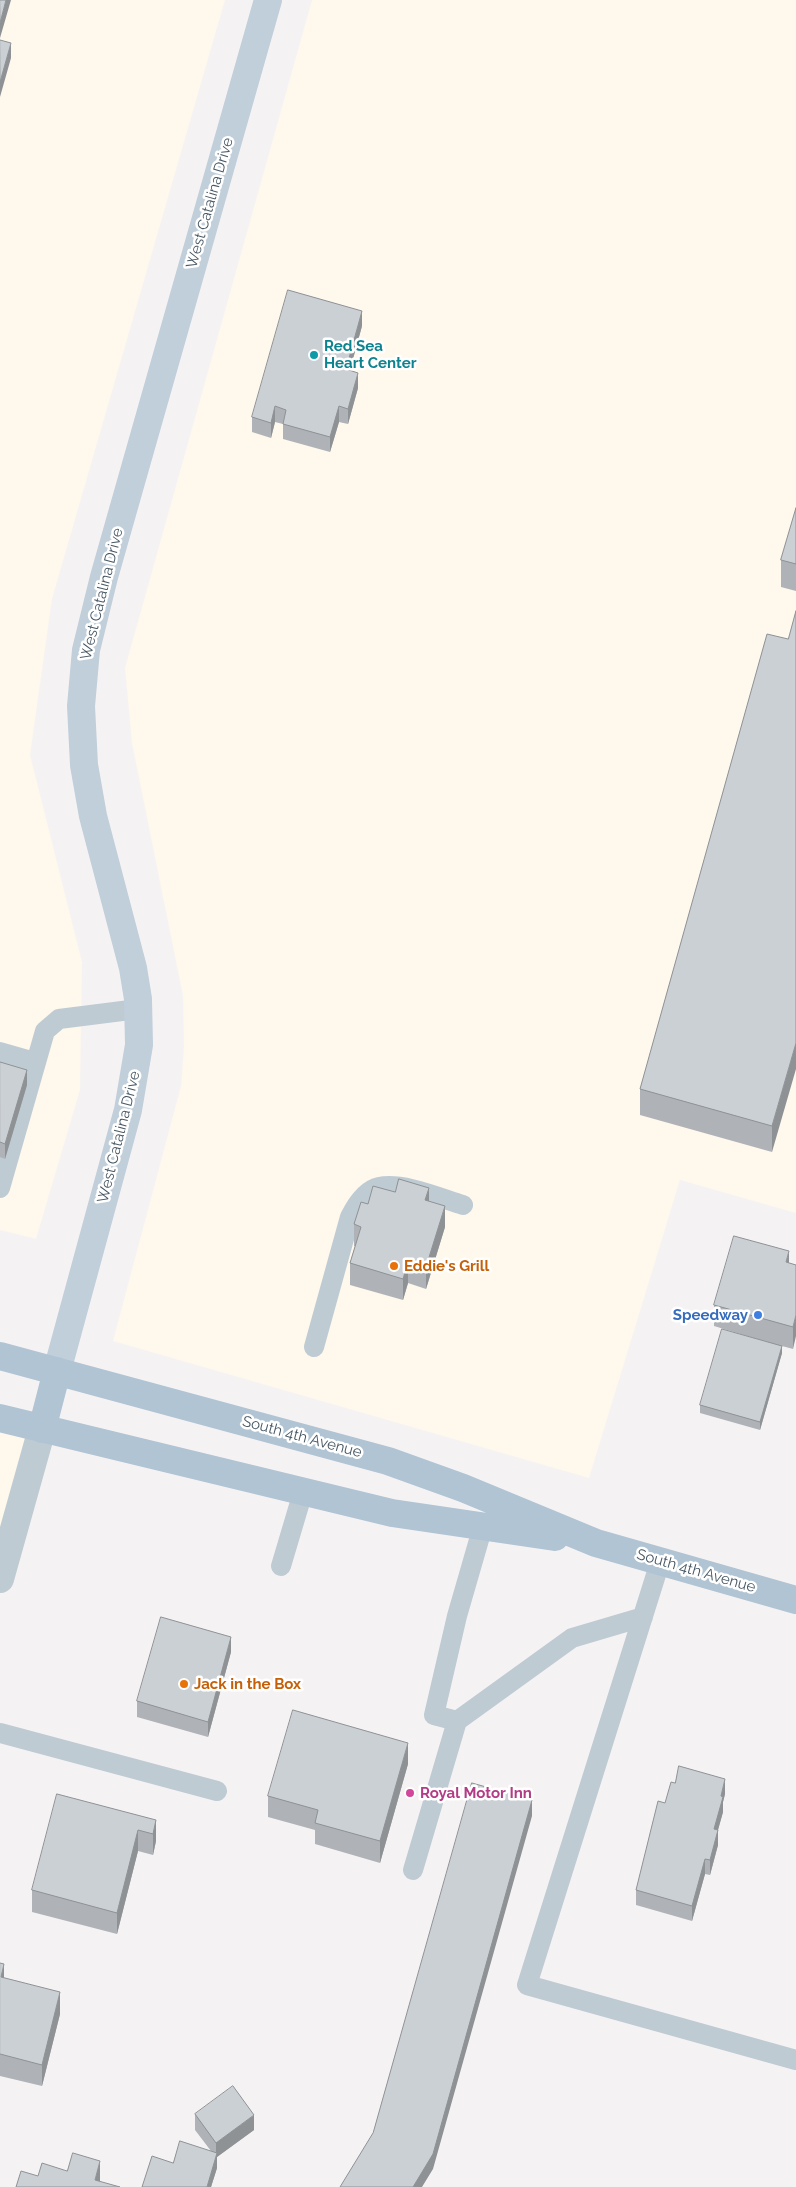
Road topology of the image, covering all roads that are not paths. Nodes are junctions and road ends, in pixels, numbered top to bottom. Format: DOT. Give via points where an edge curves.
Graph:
graph roads {
  1 [pos="268,0"];
  2 [pos="138,1009"];
  3 [pos="0,1052"];
  4 [pos="35,1062"];
  5 [pos="0,1188"];
  6 [pos="463,1205"];
  7 [pos="314,1347"];
  8 [pos="0,1356"];
  9 [pos="57,1371"];
  10 [pos="0,1418"];
  11 [pos="42,1430"];
  12 [pos="303,1492"];
  13 [pos="483,1526"];
  14 [pos="596,1543"];
  15 [pos="660,1562"];
  16 [pos="281,1566"];
  17 [pos="0,1580"];
  18 [pos="796,1600"];
  19 [pos="643,1617"];
  20 [pos="457,1721"];
  21 [pos="0,1733"];
  22 [pos="217,1791"];
  23 [pos="413,1870"];
  24 [pos="796,2060"];
  1 -- 2 [label="street, West Catalina Drive" via="86,650 81,706 84,765 93,816 133,968"];
  2 -- 4 [label="lane" via="59,1019 44,1030"];
  2 -- 9 [label="street, West Catalina Drive" via="139,1045 128,1110"];
  3 -- 4 [label="lane"];
  4 -- 5 [label="lane"];
  6 -- 7 [label="lane" via="396,1186 377,1187 359,1200 350,1217"];
  8 -- 9 [label="main road, South 4th Avenue"];
  9 -- 11 [label="main road"];
  9 -- 14 [label="main road, South 4th Avenue" via="388,1460"];
  10 -- 11 [label="main road, South 4th Avenue"];
  11 -- 12 [label="main road, South 4th Avenue"];
  11 -- 17 [label="street"];
  12 -- 13 [label="main road, South 4th Avenue" via="392,1513"];
  12 -- 16 [label="lane"];
  13 -- 14 [label="main road, South 4th Avenue"];
  13 -- 20 [label="lane" via="457,1616 434,1715"];
  14 -- 15 [label="main road, South 4th Avenue"];
  15 -- 18 [label="main road, South 4th Avenue"];
  15 -- 19 [label="lane"];
  19 -- 20 [label="lane" via="572,1638"];
  19 -- 24 [label="lane" via="527,1985"];
  20 -- 23 [label="lane"];
  21 -- 22 [label="lane"];
}
